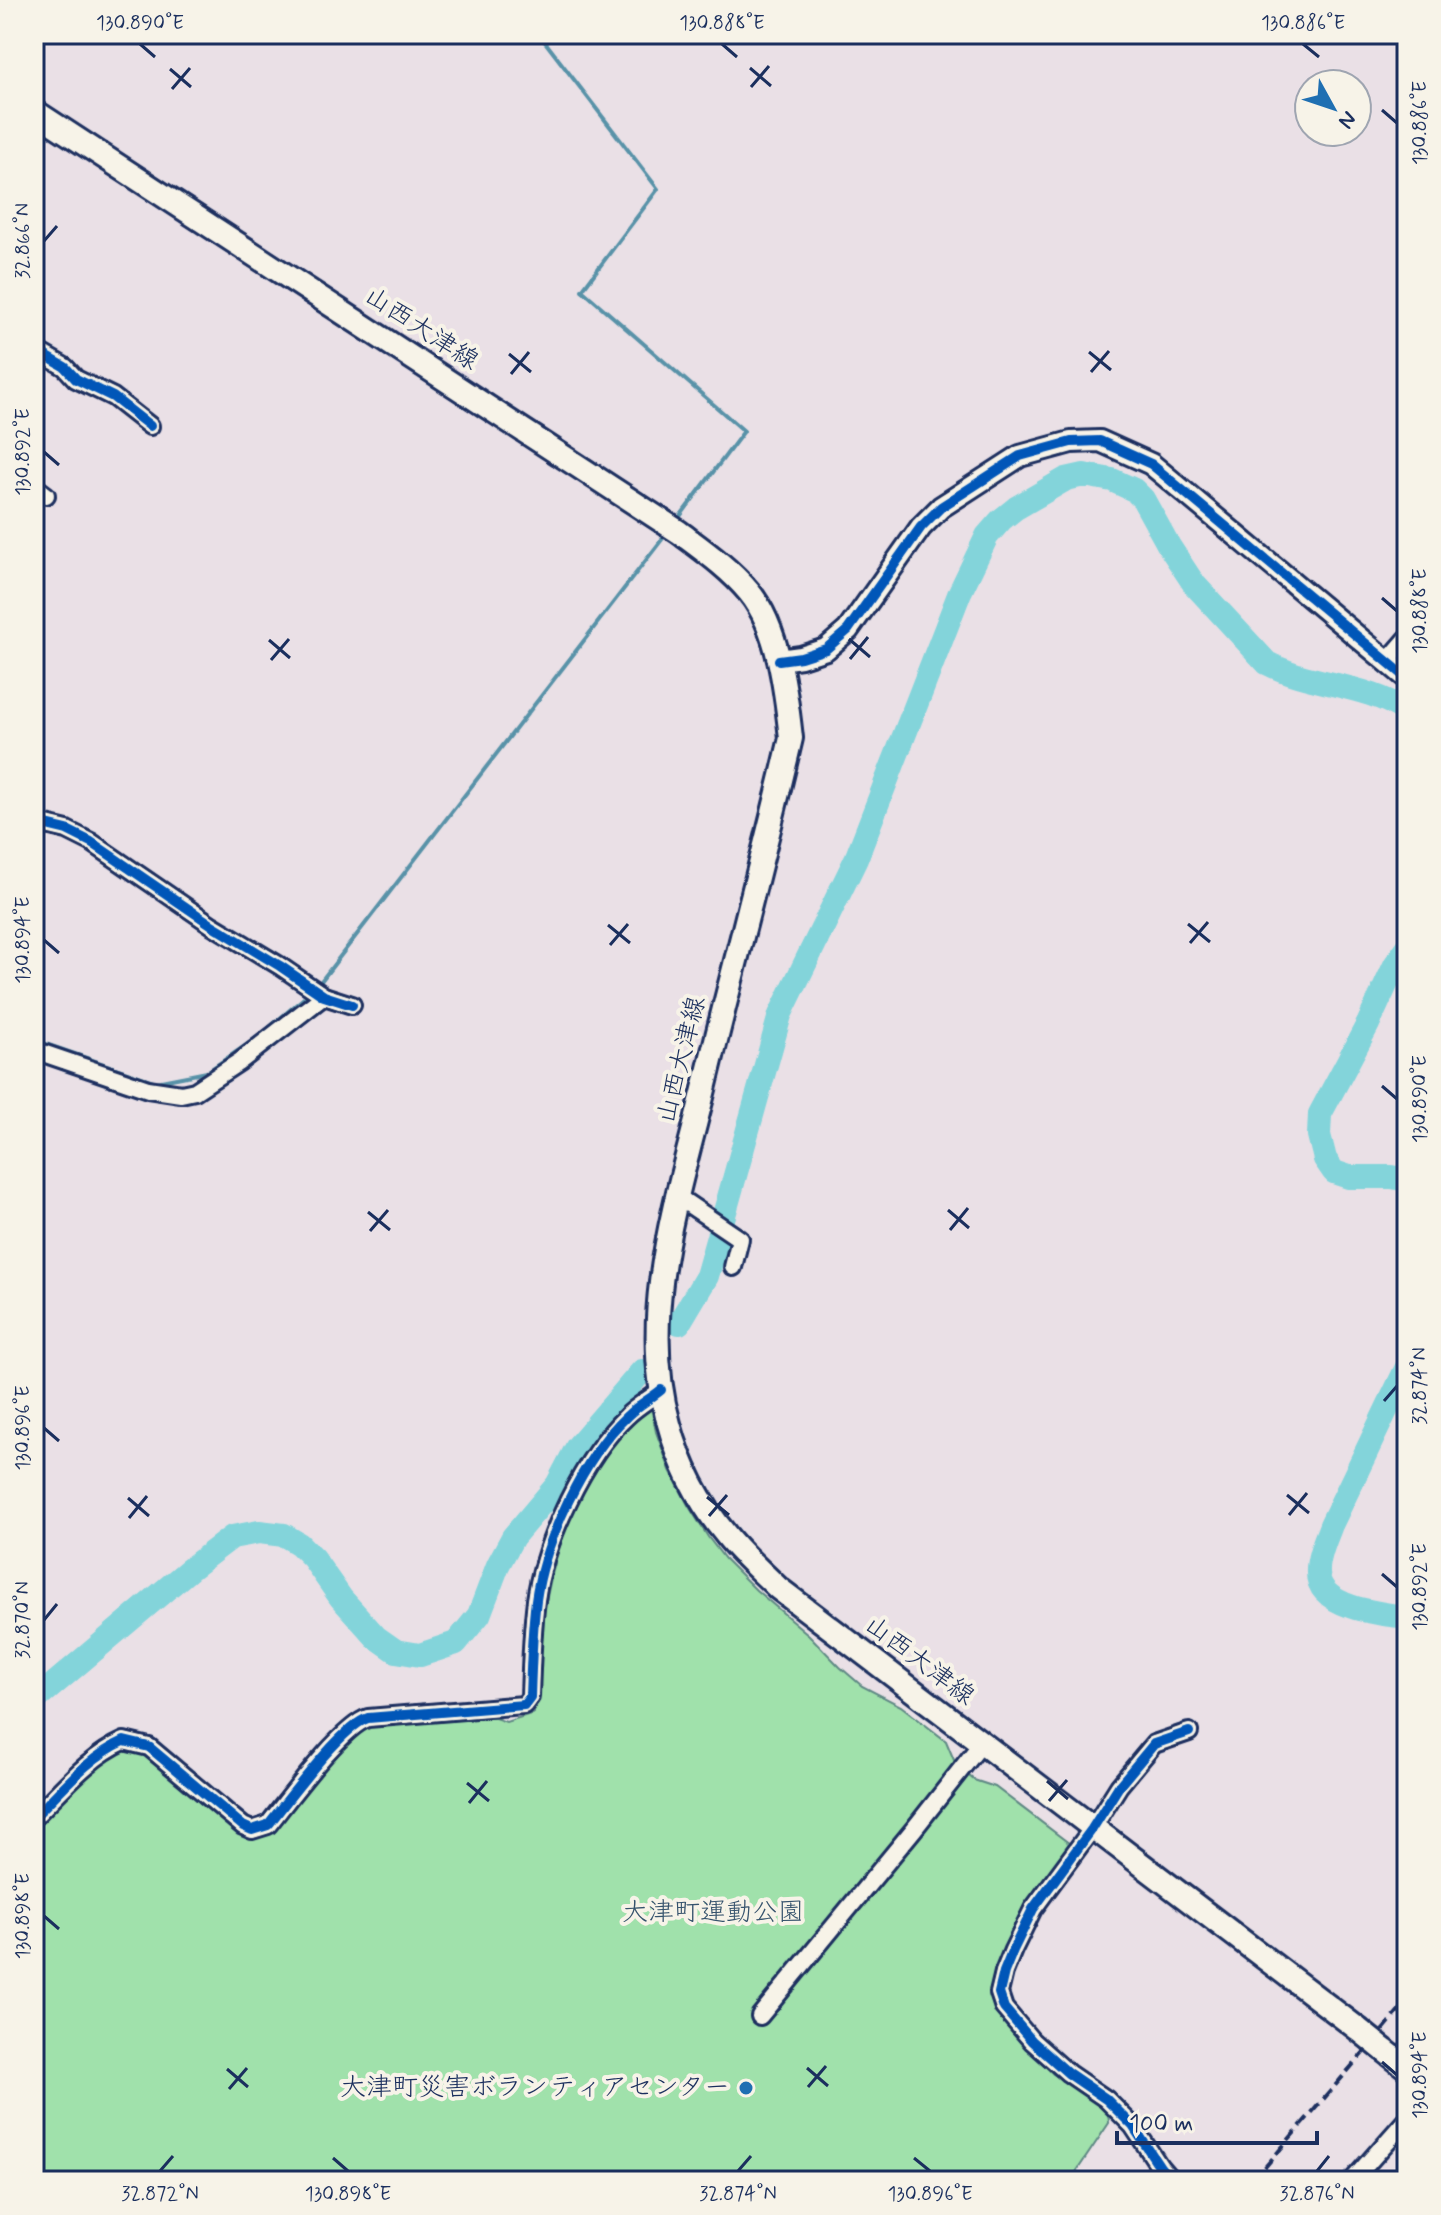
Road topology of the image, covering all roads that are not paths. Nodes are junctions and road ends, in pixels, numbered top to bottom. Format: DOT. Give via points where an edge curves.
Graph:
graph roads {
  1 [pos="34,111"];
  2 [pos="34,349"];
  3 [pos="150,426"];
  4 [pos="1407,639"];
  5 [pos="779,660"];
  6 [pos="1387,662"];
  7 [pos="1407,678"];
  8 [pos="34,822"];
  9 [pos="324,996"];
  10 [pos="352,1005"];
  11 [pos="34,1050"];
  12 [pos="678,1197"];
  13 [pos="733,1267"];
  14 [pos="661,1390"];
  15 [pos="1189,1732"];
  16 [pos="981,1744"];
  17 [pos="34,1817"];
  18 [pos="1092,1829"];
  19 [pos="760,2016"];
  20 [pos="1407,2068"];
  21 [pos="1407,2119"];
  22 [pos="1172,2181"];
  23 [pos="1352,2181"];
  1 -- 5 [label="main road, 山西大津線" via="679,532 751,593"];
  2 -- 3 [label="street"];
  4 -- 6 [label="street"];
  5 -- 6 [label="street" via="826,649 848,630 941,507 1020,456 1071,442 1100,441 1151,464"];
  5 -- 12 [label="main road, 山西大津線" via="791,738"];
  6 -- 7 [label="street"];
  8 -- 9 [label="street" via="91,842"];
  9 -- 10 [label="street"];
  9 -- 11 [label="street" via="239,1062 195,1091 181,1094 148,1089"];
  12 -- 13 [label="street" via="740,1239"];
  12 -- 14 [label="main road, 山西大津線" via="660,1282"];
  14 -- 16 [label="main road, 山西大津線" via="698,1498 727,1537 778,1588"];
  14 -- 17 [label="street" via="627,1416 592,1457 564,1512 537,1597 530,1697 524,1705 360,1720 268,1825 252,1830 149,1747 124,1741 93,1759"];
  15 -- 18 [label="street" via="1154,1744"];
  16 -- 18 [label="main road, 山西大津線"];
  16 -- 19 [label="street"];
  18 -- 20 [label="main road, 山西大津線, bridge"];
  18 -- 22 [label="street" via="1033,1909 999,1993 1004,2008 1032,2041 1133,2126"];
  21 -- 23 [label="street"];
}
